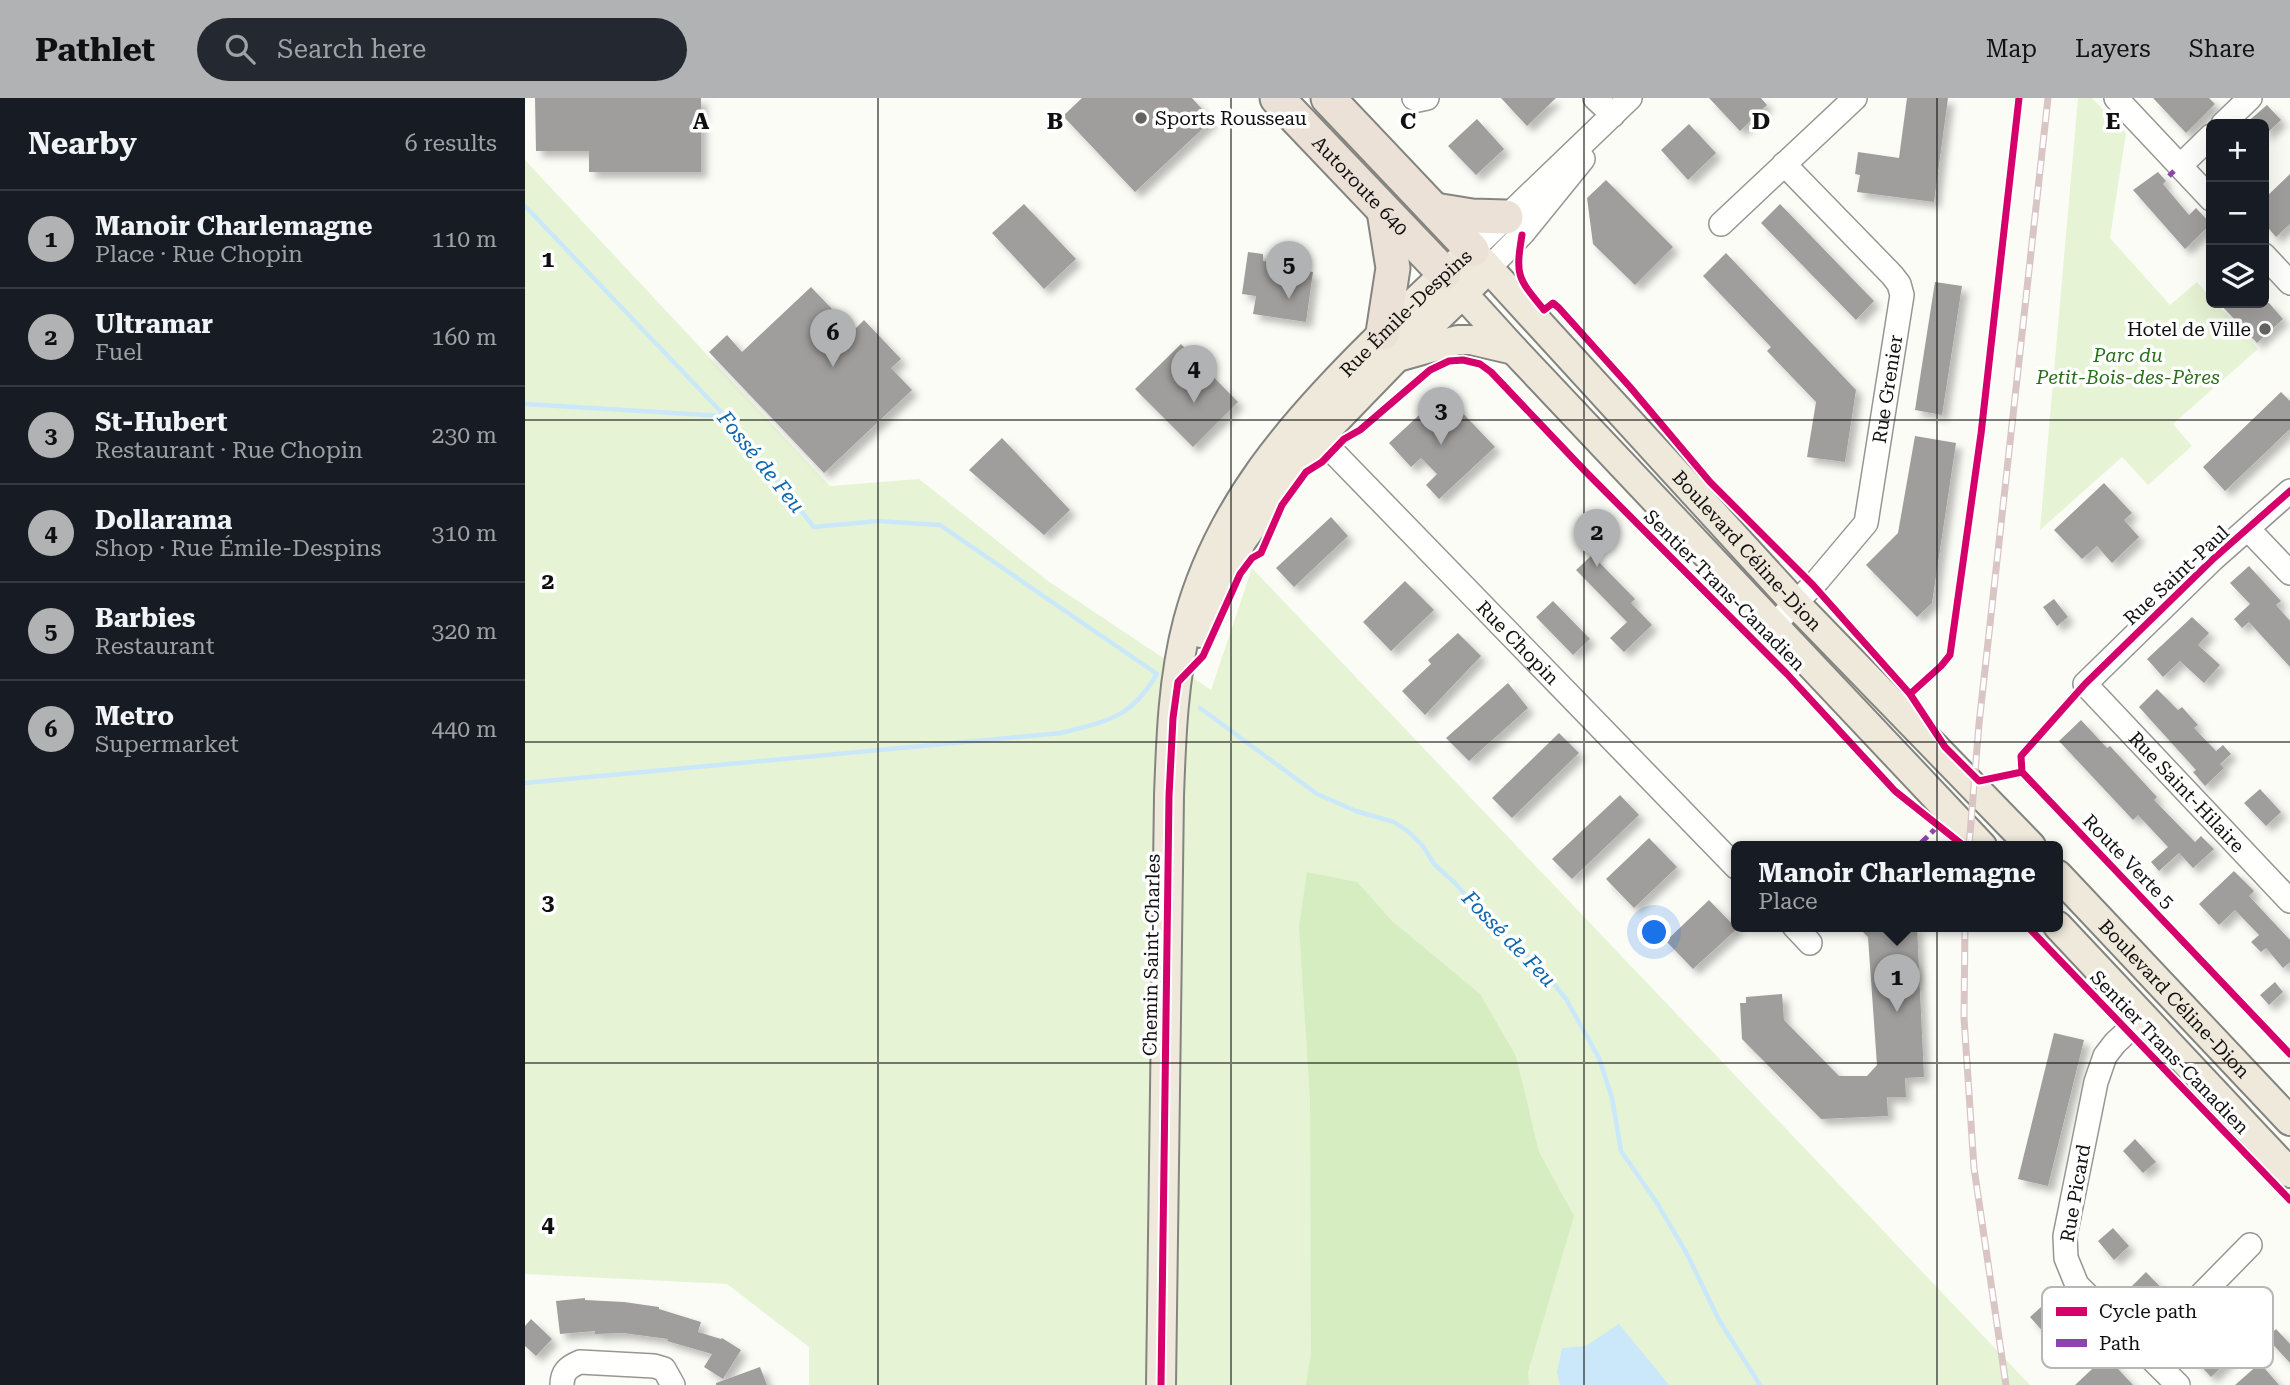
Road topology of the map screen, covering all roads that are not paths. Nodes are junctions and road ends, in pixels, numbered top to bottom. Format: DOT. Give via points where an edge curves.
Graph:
graph roads {
  1 [pos="1277,98"];
  2 [pos="1328,98"];
  3 [pos="1595,98"];
  4 [pos="1630,98"];
  5 [pos="1855,98"];
  6 [pos="2116,98"];
  7 [pos="2250,98"];
  8 [pos="2228,119"];
  9 [pos="1605,123"];
  10 [pos="2206,141"];
  11 [pos="1784,164"];
  12 [pos="2180,166"];
  13 [pos="2206,194"];
  14 [pos="1435,210"];
  15 [pos="1384,211"];
  16 [pos="1506,217"];
  17 [pos="1721,224"];
  18 [pos="1480,259"];
  19 [pos="2269,260"];
  20 [pos="1453,283"];
  21 [pos="2290,283"];
  22 [pos="1390,345"];
  23 [pos="1514,350"];
  24 [pos="1309,427"];
  25 [pos="2290,491"];
  26 [pos="1242,520"];
  27 [pos="2248,530"];
  28 [pos="2290,573"];
  29 [pos="1796,604"];
  30 [pos="1774,625"];
  31 [pos="2085,684"];
  32 [pos="1977,841"];
  33 [pos="2026,841"];
  34 [pos="1731,862"];
  35 [pos="2063,880"];
  36 [pos="2290,901"];
  37 [pos="2063,931"];
  38 [pos="2143,1017"];
  39 [pos="2290,1121"];
  40 [pos="2290,1173"];
  41 [pos="2250,1245"];
  42 [pos="2079,1287"];
  43 [pos="2209,1287"];
  44 [pos="2161,1368"];
  45 [pos="562,1385"];
  46 [pos="673,1385"];
  47 [pos="1161,1385"];
  48 [pos="2178,1385"];
  1 -- 15 [label="highway, Autoroute 640"];
  2 -- 14 [label="highway, Autoroute 640"];
  3 -- 9 [label="street"];
  4 -- 9 [label="street, Rue Émile-Despins"];
  5 -- 11 [label="street"];
  6 -- 12 [label="street"];
  7 -- 8 [label="street"];
  9 -- 16 [label="street, Rue Émile-Despins"];
  9 -- 18 [label="street, Rue Émile-Despins" via="1557,194 1510,249"];
  10 -- 12 [label="street"];
  11 -- 17 [label="street"];
  11 -- 29 [label="street, Rue Grenier" via="1892,275 1902,295 1869,517"];
  12 -- 13 [label="street"];
  14 -- 16 [label="highway"];
  14 -- 18 [label="highway, Autoroute 640"];
  15 -- 20 [label="highway, Autoroute 640"];
  15 -- 22 [label="highway" via="1393,268"];
  16 -- 18 [label="street, Rue Émile-Despins"];
  18 -- 20 [label="main road, Rue Émile-Despins"];
  18 -- 29 [label="main road, Boulevard Céline-Dion"];
  19 -- 21 [label="street"];
  20 -- 22 [label="main road, Rue Émile-Despins"];
  20 -- 23 [label="main road, Boulevard Céline-Dion"];
  22 -- 23 [label="main road" via="1464,340"];
  22 -- 24 [label="main road, Rue Émile-Despins"];
  23 -- 30 [label="main road, Boulevard Céline-Dion"];
  24 -- 26 [label="main road, Rue Émile-Despins"];
  24 -- 34 [label="street, Rue Chopin"];
  25 -- 27 [label="street, Rue Saint-Paul"];
  26 -- 47 [label="main road, Chemin Saint-Charles" via="1237,551 1178,682 1172,726"];
  27 -- 28 [label="street"];
  27 -- 31 [label="street, Rue Saint-Paul"];
  29 -- 30 [label="street, Rue Grenier"];
  29 -- 33 [label="main road, Boulevard Céline-Dion"];
  30 -- 32 [label="main road, Boulevard Céline-Dion"];
  31 -- 36 [label="street, Rue Saint-Hilaire"];
  35 -- 39 [label="main road, Boulevard Céline-Dion"];
  37 -- 38 [label="main road, Boulevard Céline-Dion"];
  38 -- 40 [label="main road, Boulevard Céline-Dion"];
  38 -- 42 [label="street, Rue Picard" via="2105,1056 2096,1082 2065,1237 2066,1258"];
  41 -- 43 [label="street"];
  44 -- 48 [label="street, Rue Picard"];
  45 -- 46 [label="street" via="569,1367 580,1362 654,1366 664,1369"];
}
